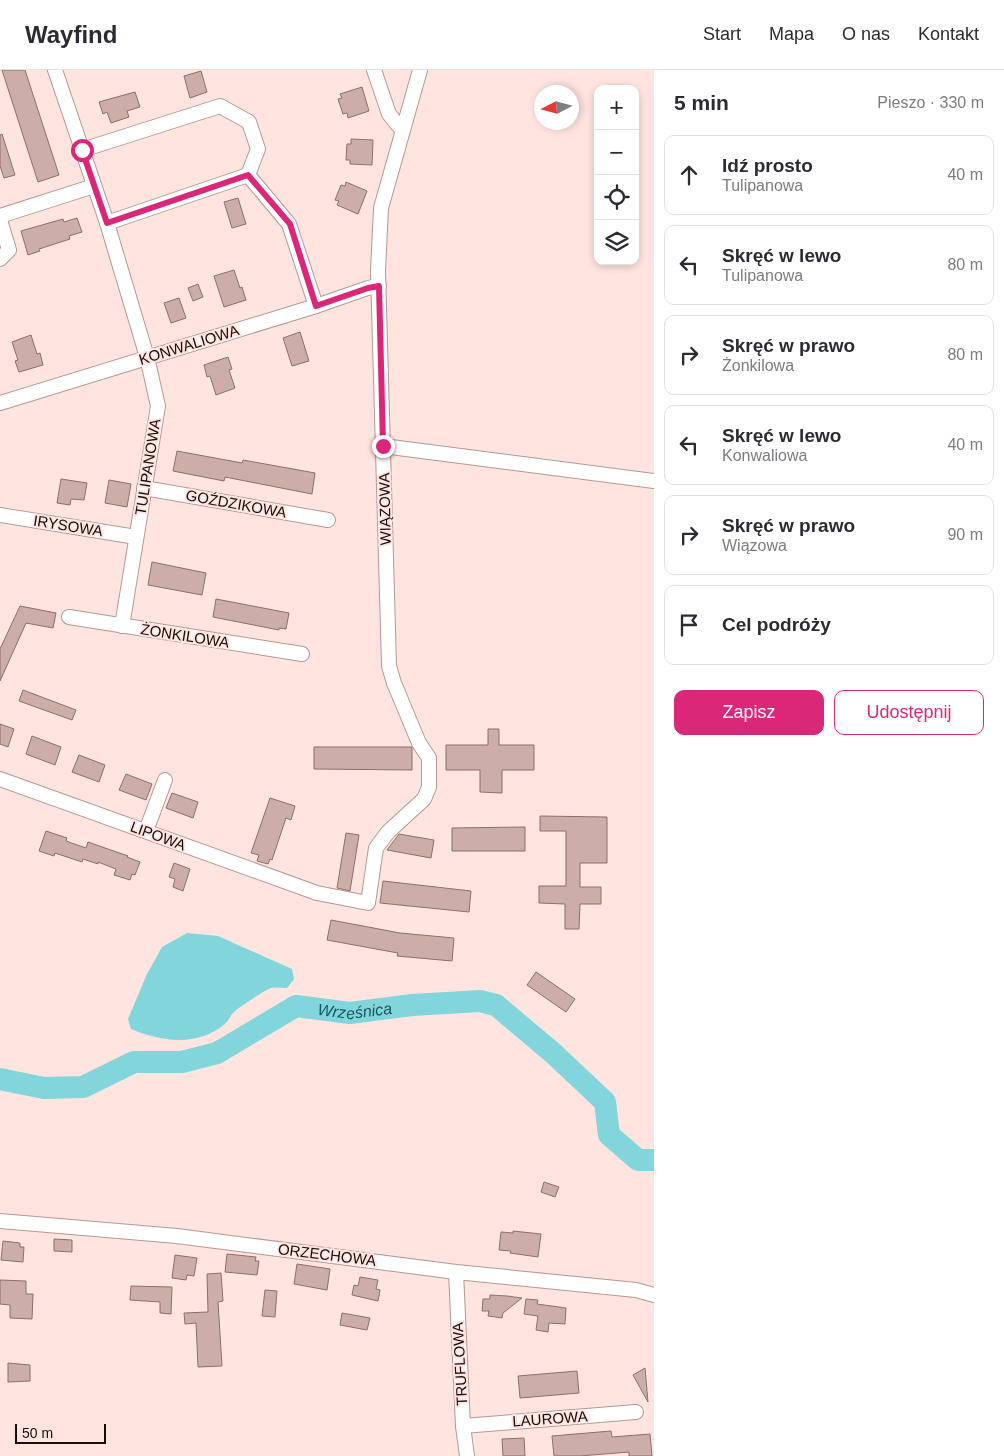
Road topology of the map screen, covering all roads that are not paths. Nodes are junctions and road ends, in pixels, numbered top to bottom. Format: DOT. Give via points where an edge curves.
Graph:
graph roads {
  1 [pos="55,70"];
  2 [pos="374,70"];
  3 [pos="420,70"];
  4 [pos="402,130"];
  5 [pos="82,150"];
  6 [pos="248,175"];
  7 [pos="94,186"];
  8 [pos="0,216"];
  9 [pos="0,220"];
  10 [pos="107,223"];
  11 [pos="0,259"];
  12 [pos="379,286"];
  13 [pos="316,306"];
  14 [pos="148,358"];
  15 [pos="0,403"];
  16 [pos="383,446"];
  17 [pos="654,481"];
  18 [pos="144,488"];
  19 [pos="0,515"];
  20 [pos="328,520"];
  21 [pos="136,537"];
  22 [pos="69,617"];
  23 [pos="122,626"];
  24 [pos="302,654"];
  25 [pos="0,779"];
  26 [pos="165,780"];
  27 [pos="146,831"];
  28 [pos="317,893"];
  29 [pos="0,1222"];
  30 [pos="456,1272"];
  31 [pos="654,1295"];
  32 [pos="636,1412"];
  33 [pos="464,1426"];
  34 [pos="467,1456"];
  1 -- 5 [label="street, TULIPANOWA"];
  2 -- 4 [label="street" via="389,114"];
  3 -- 4 [label="street, WIĄZOWA"];
  4 -- 12 [label="street, WIĄZOWA" via="381,208"];
  5 -- 6 [label="street" via="220,106 249,122 258,149"];
  5 -- 7 [label="street, TULIPANOWA"];
  6 -- 10 [label="street"];
  6 -- 13 [label="street" via="290,224"];
  7 -- 8 [label="street"];
  7 -- 10 [label="street, TULIPANOWA"];
  9 -- 11 [label="street" via="9,250"];
  10 -- 14 [label="street, TULIPANOWA"];
  12 -- 13 [label="street, KONWALIOWA"];
  12 -- 16 [label="street, WIĄZOWA"];
  13 -- 14 [label="street, KONWALIOWA"];
  14 -- 15 [label="street, KONWALIOWA"];
  14 -- 18 [label="street, TULIPANOWA" via="158,406"];
  16 -- 17 [label="street"];
  16 -- 28 [label="street, WIĄZOWA" via="389,666 419,743 429,758 429,787 424,799 388,832 376,848 368,903"];
  18 -- 20 [label="street, GOŹDZIKOWA"];
  18 -- 21 [label="street, TULIPANOWA"];
  19 -- 21 [label="street, IRYSOWA"];
  21 -- 23 [label="street, TULIPANOWA"];
  22 -- 23 [label="street, ŻONKILOWA"];
  23 -- 24 [label="street, ŻONKILOWA"];
  25 -- 27 [label="street, LIPOWA"];
  26 -- 27 [label="street"];
  27 -- 28 [label="street, LIPOWA"];
  29 -- 30 [label="street, ORZECHOWA" via="177,1236"];
  30 -- 31 [label="street, ORZECHOWA" via="636,1290"];
  30 -- 33 [label="street, TRUFLOWA"];
  32 -- 33 [label="street, LAUROWA"];
  33 -- 34 [label="street, TRUFLOWA"];
}
